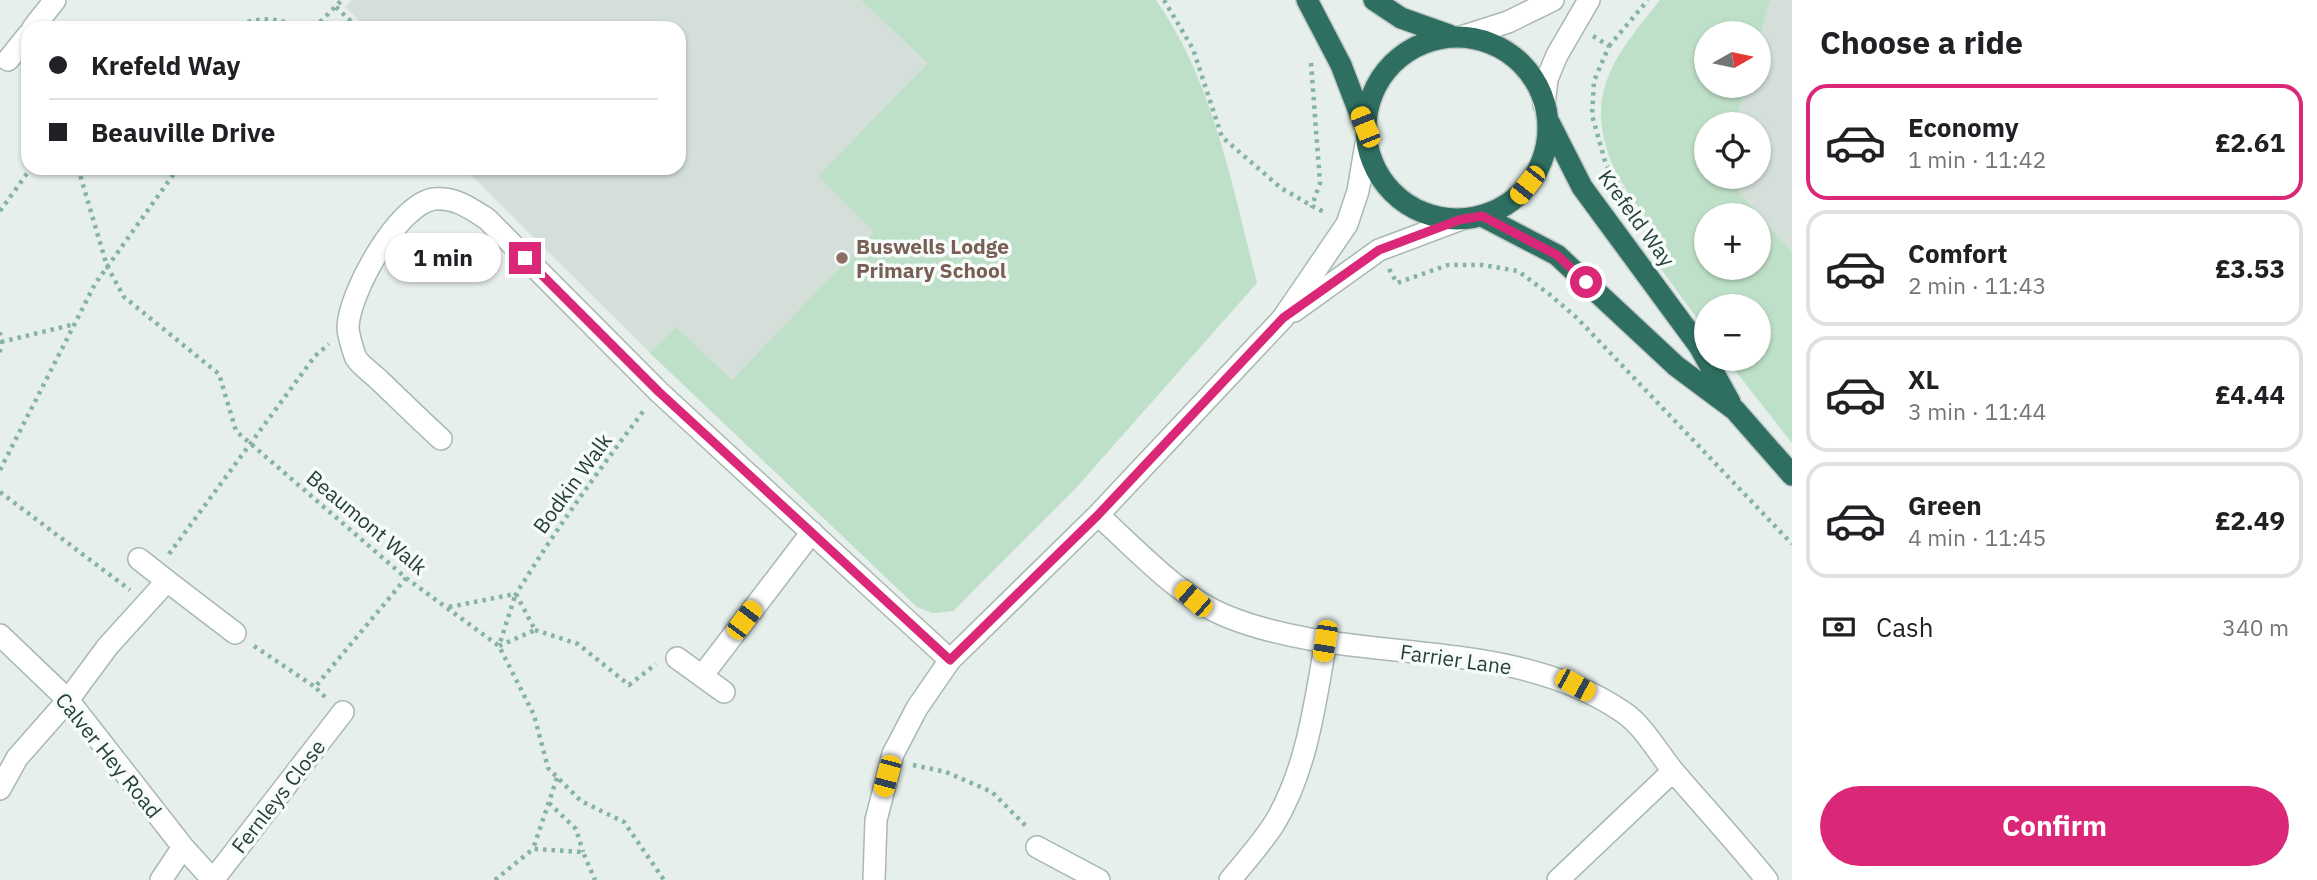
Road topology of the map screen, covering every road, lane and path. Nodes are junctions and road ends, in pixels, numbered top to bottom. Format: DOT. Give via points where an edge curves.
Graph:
graph roads {
  1 [pos="55,0"];
  2 [pos="342,0"];
  3 [pos="1164,0"];
  4 [pos="1307,0"];
  5 [pos="1374,0"];
  6 [pos="1553,0"];
  7 [pos="1589,0"];
  8 [pos="1648,0"];
  9 [pos="336,6"];
  10 [pos="38,21"];
  11 [pos="249,21"];
  12 [pos="278,21"];
  13 [pos="321,21"];
  14 [pos="351,21"];
  15 [pos="1576,25"];
  16 [pos="1457,36"];
  17 [pos="21,44"];
  18 [pos="1609,46"];
  19 [pos="1311,56"];
  20 [pos="8,60"];
  21 [pos="1546,114"];
  22 [pos="1366,136"];
  23 [pos="26,175"];
  24 [pos="80,175"];
  25 [pos="173,175"];
  26 [pos="1312,206"];
  27 [pos="0,211"];
  28 [pos="1482,216"];
  29 [pos="1459,220"];
  30 [pos="1641,220"];
  31 [pos="1347,223"];
  32 [pos="1379,250"];
  33 [pos="107,266"];
  34 [pos="1283,318"];
  35 [pos="72,325"];
  36 [pos="348,327"];
  37 [pos="0,332"];
  38 [pos="1,342"];
  39 [pos="0,355"];
  40 [pos="659,392"];
  41 [pos="1735,410"];
  42 [pos="441,439"];
  43 [pos="250,443"];
  44 [pos="0,470"];
  45 [pos="1792,475"];
  46 [pos="0,492"];
  47 [pos="1098,515"];
  48 [pos="812,532"];
  49 [pos="1792,544"];
  50 [pos="154,571"];
  51 [pos="406,578"];
  52 [pos="516,595"];
  53 [pos="147,603"];
  54 [pos="449,607"];
  55 [pos="536,630"];
  56 [pos="235,633"];
  57 [pos="0,635"];
  58 [pos="1325,641"];
  59 [pos="499,646"];
  60 [pos="677,658"];
  61 [pos="950,660"];
  62 [pos="702,676"];
  63 [pos="315,687"];
  64 [pos="723,692"];
  65 [pos="68,700"];
  66 [pos="342,712"];
  67 [pos="893,754"];
  68 [pos="1673,771"];
  69 [pos="557,778"];
  70 [pos="0,789"];
  71 [pos="549,803"];
  72 [pos="183,847"];
  73 [pos="1037,847"];
  74 [pos="533,849"];
  75 [pos="583,852"];
  76 [pos="161,880"];
  77 [pos="213,880"];
  78 [pos="495,880"];
  79 [pos="595,880"];
  80 [pos="664,880"];
  81 [pos="874,880"];
  82 [pos="1098,880"];
  83 [pos="1230,880"];
  84 [pos="1558,880"];
  85 [pos="1768,880"];
  1 -- 10 [label="street"];
  2 -- 9 [label="path"];
  3 -- 26 [label="path" via="1193,50 1222,137 1281,188"];
  4 -- 22 [label="highway" via="1340,65"];
  5 -- 16 [label="highway" via="1401,18"];
  6 -- 16 [label="street" via="1508,22"];
  7 -- 15 [label="street"];
  8 -- 18 [label="path"];
  9 -- 13 [label="path"];
  9 -- 14 [label="path"];
  11 -- 12 [label="path"];
  15 -- 18 [label="path"];
  15 -- 21 [label="street" via="1547,79"];
  16 -- 21 [label="highway" via="1500,47 1525,66 1542,95"];
  16 -- 22 [label="highway" via="1434,39 1399,57 1381,77 1367,107"];
  17 -- 20 [label="street"];
  18 -- 30 [label="path" via="1594,80 1592,115 1606,165"];
  19 -- 26 [label="path" via="1320,183"];
  21 -- 28 [label="highway" via="1546,150 1537,172 1518,197"];
  21 -- 41 [label="highway, Krefeld Way" via="1582,187 1699,346"];
  22 -- 29 [label="highway" via="1372,163 1392,193 1432,217"];
  22 -- 31 [label="street" via="1358,191"];
  23 -- 27 [label="path"];
  24 -- 33 [label="path, Beaumont Walk"];
  25 -- 33 [label="path"];
  26 -- 31 [label="path"];
  28 -- 29 [label="highway"];
  28 -- 41 [label="highway, Krefeld Way" via="1557,255 1675,366"];
  29 -- 32 [label="street"];
  31 -- 34 [label="street"];
  32 -- 34 [label="street"];
  32 -- 49 [label="path" via="1397,283 1448,265 1518,271 1577,318"];
  33 -- 35 [label="path"];
  33 -- 43 [label="path, Beaumont Walk" via="124,297 219,374 236,431"];
  34 -- 47 [label="street"];
  35 -- 38 [label="path"];
  35 -- 44 [label="path"];
  36 -- 40 [label="street" via="374,256 400,221 416,205 449,199 487,219"];
  36 -- 42 [label="street" via="356,358"];
  36 -- 43 [label="path" via="315,356"];
  37 -- 38 [label="path"];
  38 -- 39 [label="path"];
  40 -- 48 [label="street"];
  40 -- 52 [label="path, Bodkin Walk" via="592,479"];
  41 -- 45 [label="highway, Krefeld Way"];
  43 -- 50 [label="path"];
  43 -- 51 [label="path, Beaumont Walk"];
  46 -- 53 [label="path"];
  47 -- 58 [label="street, Farrier Lane" via="1193,599 1252,625"];
  47 -- 61 [label="street"];
  48 -- 61 [label="street"];
  48 -- 62 [label="street"];
  50 -- 53 [label="street"];
  50 -- 56 [label="street"];
  51 -- 54 [label="path, Beaumont Walk"];
  51 -- 63 [label="path"];
  52 -- 54 [label="path"];
  52 -- 55 [label="path"];
  52 -- 59 [label="path, Bodkin Walk"];
  53 -- 65 [label="street"];
  54 -- 59 [label="path, Beaumont Walk"];
  55 -- 59 [label="path"];
  55 -- 60 [label="path" via="578,644 629,685 660,660"];
  56 -- 63 [label="path"];
  57 -- 65 [label="street, Calver Hey Road"];
  58 -- 68 [label="street, Farrier Lane" via="1511,666 1575,685 1625,713"];
  58 -- 83 [label="street" via="1313,713 1294,783 1274,823"];
  59 -- 69 [label="path, Beaumont Walk" via="534,715 548,768"];
  60 -- 62 [label="street"];
  61 -- 67 [label="street"];
  62 -- 64 [label="street"];
  63 -- 66 [label="path"];
  65 -- 70 [label="street" via="17,758"];
  65 -- 72 [label="street, Calver Hey Road"];
  66 -- 77 [label="street, Fernleys Close"];
  67 -- 73 [label="path" via="992,792 1035,835"];
  67 -- 81 [label="street" via="876,820"];
  68 -- 84 [label="street"];
  68 -- 85 [label="street, Farrier Lane"];
  69 -- 71 [label="path"];
  69 -- 80 [label="path, Beaumont Walk" via="581,801 624,822"];
  71 -- 74 [label="path"];
  71 -- 75 [label="path" via="576,829"];
  72 -- 76 [label="street"];
  72 -- 77 [label="street, Calver Hey Road"];
  73 -- 82 [label="street"];
  74 -- 75 [label="path"];
  74 -- 78 [label="path"];
  75 -- 79 [label="path"];
}
